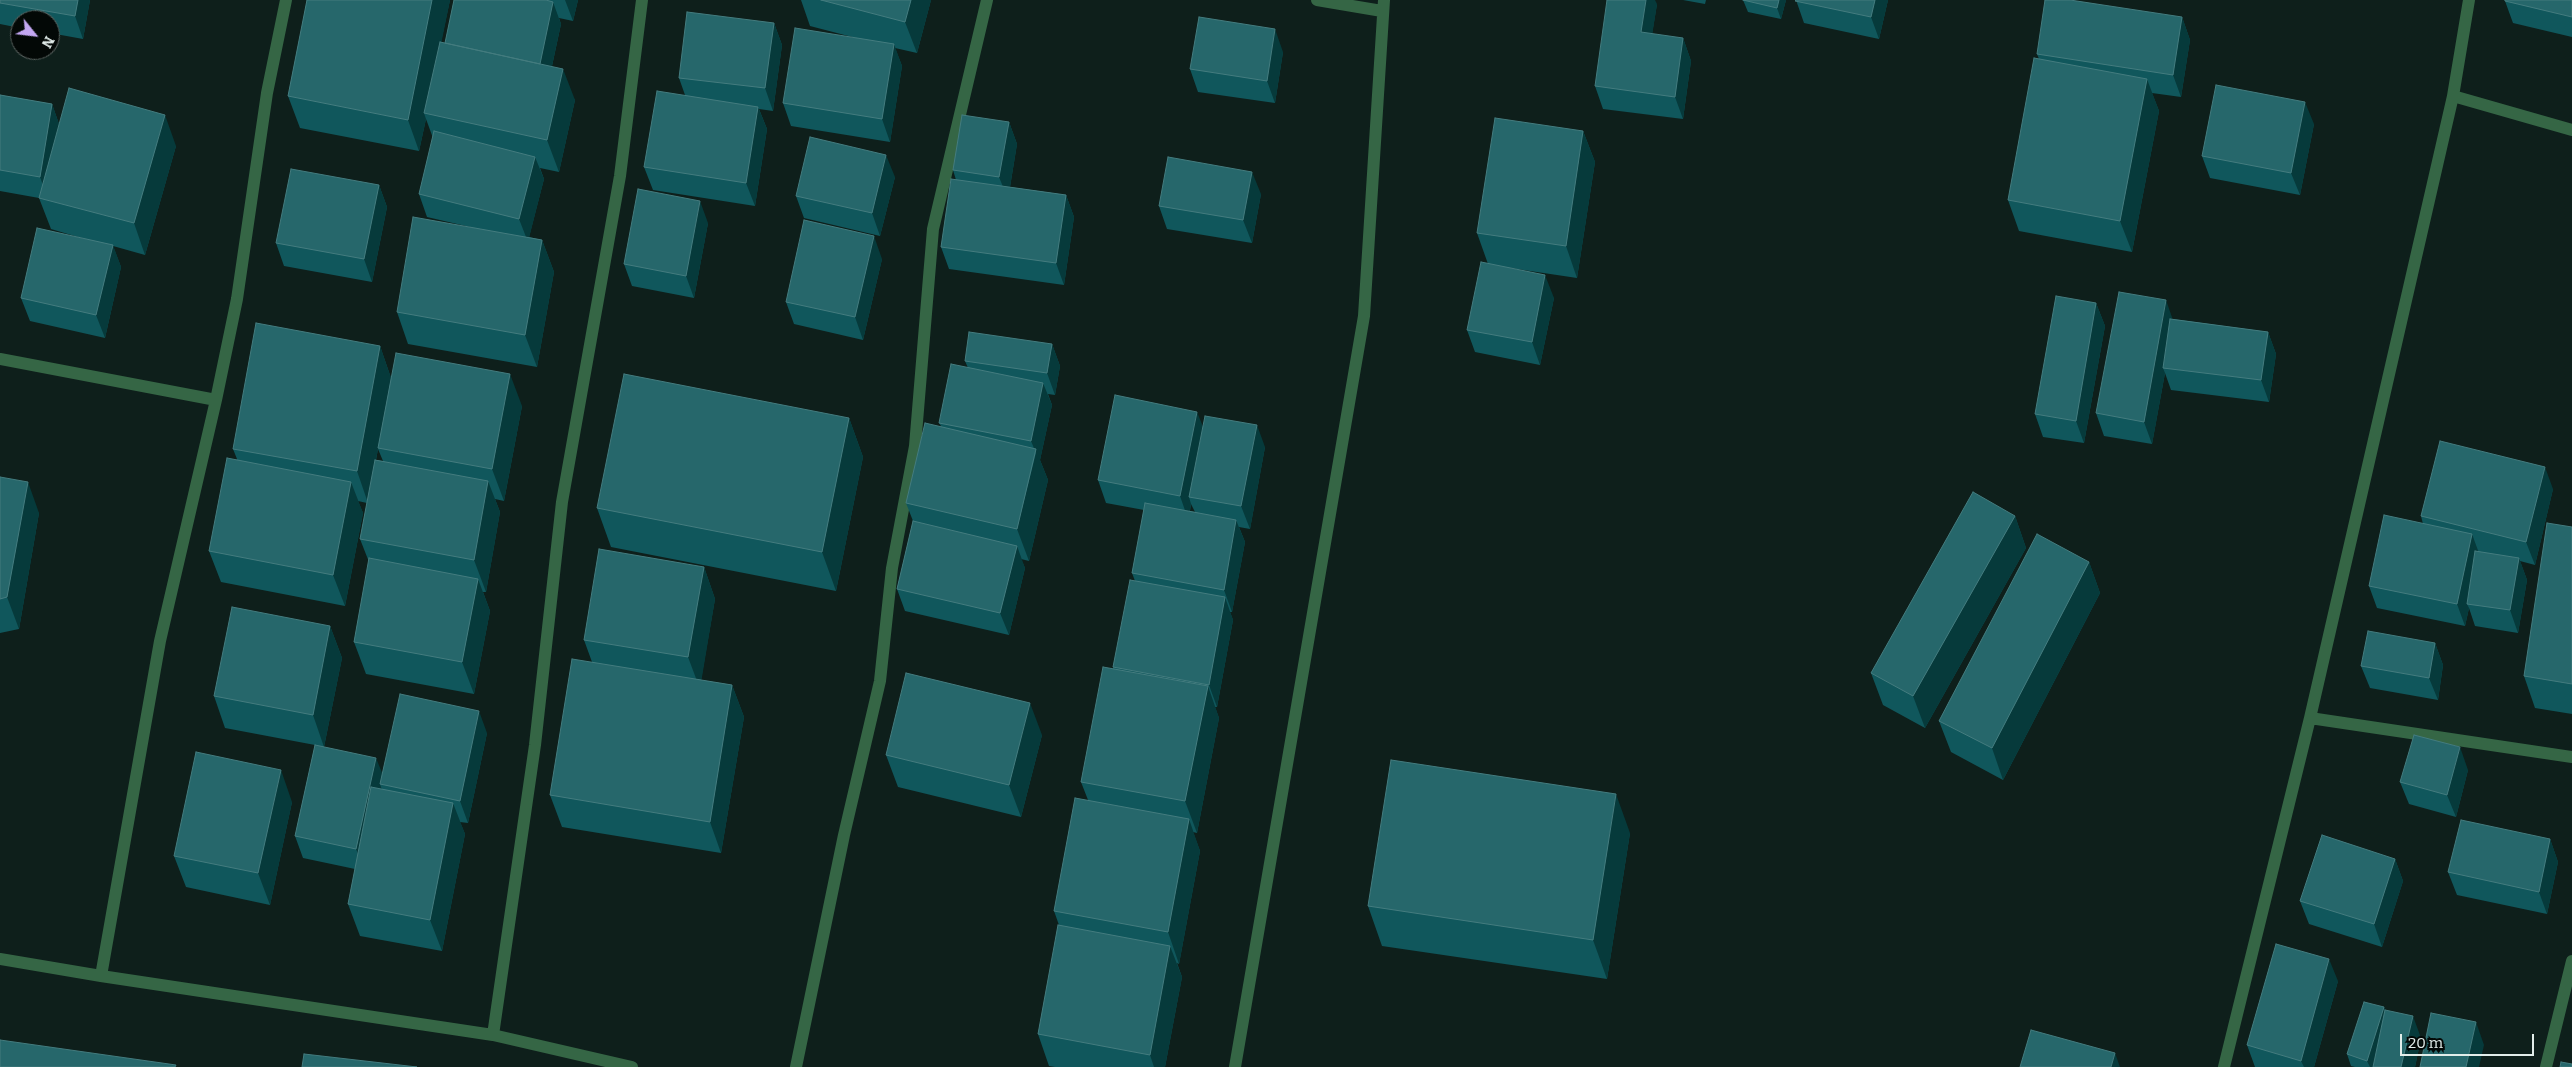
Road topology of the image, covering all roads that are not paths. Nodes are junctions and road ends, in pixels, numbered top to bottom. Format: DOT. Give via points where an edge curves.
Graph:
graph roads {
  1 [pos="286,0"];
  2 [pos="642,0"];
  3 [pos="987,0"];
  4 [pos="1317,0"];
  5 [pos="2469,0"];
  6 [pos="1383,6"];
  7 [pos="2453,96"];
  8 [pos="2572,130"];
  9 [pos="0,359"];
  10 [pos="216,400"];
  11 [pos="2310,718"];
  12 [pos="2572,757"];
  13 [pos="0,959"];
  14 [pos="2572,961"];
  15 [pos="101,976"];
  16 [pos="493,1035"];
  17 [pos="632,1067"];
  18 [pos="796,1067"];
  19 [pos="1235,1067"];
  20 [pos="2224,1067"];
  21 [pos="2546,1067"];
  1 -- 10 [label="street" via="267,93 237,299"];
  2 -- 16 [label="street" via="620,176 562,502 535,745"];
  3 -- 18 [label="street" via="933,229 915,446 892,568 880,681"];
  4 -- 6 [label="street"];
  5 -- 7 [label="street"];
  6 -- 19 [label="street" via="1364,316"];
  7 -- 8 [label="street"];
  7 -- 11 [label="street"];
  9 -- 10 [label="street"];
  10 -- 15 [label="street" via="160,641"];
  11 -- 12 [label="street"];
  11 -- 20 [label="street"];
  13 -- 15 [label="street"];
  14 -- 21 [label="street"];
  15 -- 16 [label="street"];
  16 -- 17 [label="street"];
}
